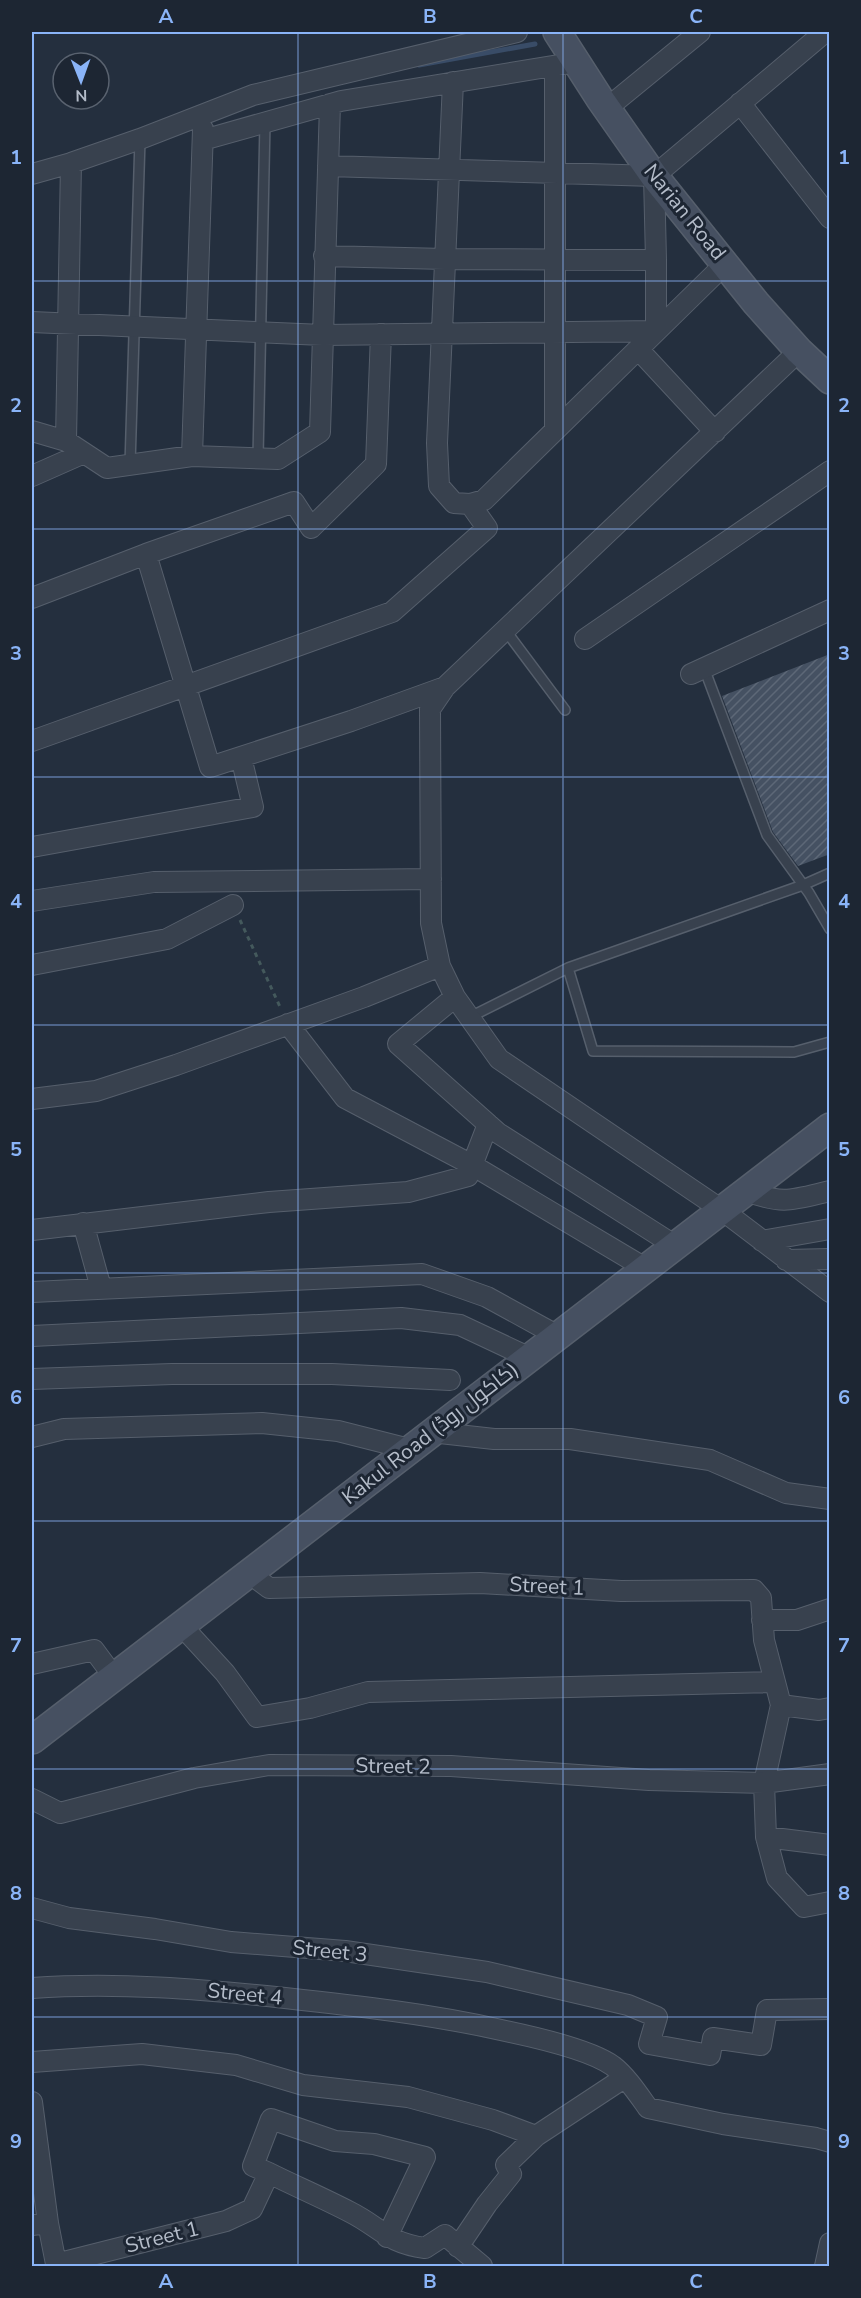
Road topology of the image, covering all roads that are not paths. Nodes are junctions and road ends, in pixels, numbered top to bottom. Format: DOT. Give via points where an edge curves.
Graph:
graph roads {
  1 [pos="517,32"];
  2 [pos="557,32"];
  3 [pos="700,32"];
  4 [pos="825,32"];
  5 [pos="566,64"];
  6 [pos="453,82"];
  7 [pos="740,103"];
  8 [pos="330,104"];
  9 [pos="606,109"];
  10 [pos="204,113"];
  11 [pos="265,122"];
  12 [pos="140,139"];
  13 [pos="203,140"];
  14 [pos="71,163"];
  15 [pos="328,166"];
  16 [pos="450,170"];
  17 [pos="554,172"];
  18 [pos="32,174"];
  19 [pos="654,176"];
  20 [pos="830,218"];
  21 [pos="324,256"];
  22 [pos="445,259"];
  23 [pos="556,259"];
  24 [pos="656,260"];
  25 [pos="726,263"];
  26 [pos="32,322"];
  27 [pos="67,324"];
  28 [pos="134,327"];
  29 [pos="197,330"];
  30 [pos="656,331"];
  31 [pos="261,332"];
  32 [pos="556,332"];
  33 [pos="442,333"];
  34 [pos="381,334"];
  35 [pos="323,335"];
  36 [pos="638,348"];
  37 [pos="799,351"];
  38 [pos="830,380"];
  39 [pos="555,430"];
  40 [pos="32,431"];
  41 [pos="715,432"];
  42 [pos="66,441"];
  43 [pos="84,453"];
  44 [pos="192,456"];
  45 [pos="258,458"];
  46 [pos="130,465"];
  47 [pos="830,471"];
  48 [pos="32,476"];
  49 [pos="470,504"];
  50 [pos="146,554"];
  51 [pos="32,597"];
  52 [pos="830,610"];
  53 [pos="506,630"];
  54 [pos="585,639"];
  55 [pos="698,671"];
  56 [pos="187,686"];
  57 [pos="445,687"];
  58 [pos="565,710"];
  59 [pos="32,741"];
  60 [pos="240,757"];
  61 [pos="32,847"];
  62 [pos="830,873"];
  63 [pos="430,879"];
  64 [pos="803,885"];
  65 [pos="32,901"];
  66 [pos="233,905"];
  67 [pos="830,929"];
  68 [pos="32,965"];
  69 [pos="440,966"];
  70 [pos="568,968"];
  71 [pos="455,997"];
  72 [pos="470,1017"];
  73 [pos="288,1024"];
  74 [pos="830,1042"];
  75 [pos="32,1099"];
  76 [pos="488,1124"];
  77 [pos="830,1126"];
  78 [pos="472,1165"];
  79 [pos="746,1191"];
  80 [pos="830,1191"];
  81 [pos="722,1210"];
  82 [pos="83,1223"];
  83 [pos="830,1229"];
  84 [pos="32,1230"];
  85 [pos="762,1241"];
  86 [pos="674,1245"];
  87 [pos="830,1259"];
  88 [pos="786,1260"];
  89 [pos="645,1268"];
  90 [pos="101,1288"];
  91 [pos="32,1292"];
  92 [pos="830,1292"];
  93 [pos="32,1336"];
  94 [pos="558,1336"];
  95 [pos="528,1357"];
  96 [pos="32,1379"];
  97 [pos="450,1380"];
  98 [pos="431,1432"];
  99 [pos="32,1437"];
  100 [pos="409,1449"];
  101 [pos="830,1499"];
  102 [pos="249,1574"];
  103 [pos="830,1609"];
  104 [pos="762,1620"];
  105 [pos="181,1625"];
  106 [pos="32,1664"];
  107 [pos="114,1677"];
  108 [pos="774,1682"];
  109 [pos="781,1705"];
  110 [pos="830,1708"];
  111 [pos="32,1740"];
  112 [pos="830,1774"];
  113 [pos="764,1783"];
  114 [pos="32,1800"];
  115 [pos="765,1838"];
  116 [pos="830,1845"];
  117 [pos="830,1902"];
  118 [pos="32,1908"];
  119 [pos="32,1988"];
  120 [pos="830,2009"];
  121 [pos="32,2062"];
  122 [pos="624,2078"];
  123 [pos="32,2102"];
  124 [pos="536,2136"];
  125 [pos="830,2142"];
  126 [pos="269,2173"];
  127 [pos="40,2224"];
  128 [pos="387,2237"];
  129 [pos="830,2243"];
  130 [pos="459,2247"];
  131 [pos="482,2266"];
  132 [pos="825,2266"];
  1 -- 10 [label="street" via="253,95"];
  2 -- 5 [label="main road, Narian Road"];
  3 -- 9 [label="street"];
  4 -- 7 [label="street"];
  5 -- 6 [label="street"];
  5 -- 9 [label="main road, Narian Road"];
  5 -- 17 [label="street"];
  6 -- 8 [label="street"];
  6 -- 16 [label="street"];
  7 -- 19 [label="street"];
  7 -- 20 [label="street"];
  8 -- 11 [label="street"];
  8 -- 15 [label="street"];
  9 -- 19 [label="main road, Narian Road"];
  10 -- 12 [label="street"];
  10 -- 13 [label="street"];
  11 -- 13 [label="street"];
  11 -- 31 [label="lane"];
  12 -- 14 [label="street"];
  12 -- 28 [label="lane"];
  13 -- 29 [label="street"];
  14 -- 18 [label="street"];
  14 -- 27 [label="street"];
  15 -- 16 [label="street"];
  15 -- 21 [label="street"];
  16 -- 17 [label="street"];
  16 -- 22 [label="street"];
  17 -- 19 [label="street"];
  17 -- 23 [label="street"];
  19 -- 24 [label="street"];
  19 -- 25 [label="main road, Narian Road"];
  21 -- 22 [label="street"];
  21 -- 35 [label="street"];
  22 -- 23 [label="street"];
  22 -- 33 [label="street"];
  23 -- 24 [label="street"];
  23 -- 32 [label="street"];
  24 -- 30 [label="street"];
  25 -- 30 [label="street"];
  25 -- 37 [label="main road, Narian Road"];
  26 -- 27 [label="street"];
  27 -- 28 [label="street"];
  27 -- 42 [label="street"];
  28 -- 29 [label="street"];
  28 -- 46 [label="lane"];
  29 -- 31 [label="street"];
  29 -- 44 [label="street"];
  30 -- 32 [label="street"];
  30 -- 36 [label="street"];
  31 -- 35 [label="street"];
  31 -- 45 [label="lane"];
  32 -- 33 [label="street"];
  32 -- 39 [label="street"];
  33 -- 34 [label="street"];
  33 -- 49 [label="street" via="439,486 454,503"];
  34 -- 35 [label="street"];
  34 -- 50 [label="street" via="376,464 311,528 294,502"];
  35 -- 45 [label="street" via="320,432 278,459"];
  36 -- 39 [label="street"];
  36 -- 41 [label="street"];
  37 -- 38 [label="main road, Narian Road"];
  37 -- 41 [label="street"];
  39 -- 49 [label="street" via="484,500"];
  40 -- 42 [label="street"];
  41 -- 53 [label="street"];
  42 -- 43 [label="street"];
  43 -- 46 [label="street" via="107,468"];
  43 -- 48 [label="street"];
  44 -- 45 [label="street"];
  44 -- 46 [label="street"];
  47 -- 54 [label="street"];
  49 -- 56 [label="street" via="487,528 392,612"];
  50 -- 51 [label="street"];
  50 -- 56 [label="street"];
  52 -- 55 [label="street"];
  53 -- 57 [label="street"];
  53 -- 58 [label="lane"];
  55 -- 64 [label="lane" via="767,835"];
  56 -- 59 [label="street"];
  56 -- 60 [label="street" via="210,767"];
  57 -- 60 [label="street"];
  57 -- 63 [label="street" via="430,709"];
  60 -- 61 [label="street" via="253,807"];
  62 -- 64 [label="lane"];
  63 -- 65 [label="street" via="154,882"];
  63 -- 69 [label="street" via="431,923"];
  64 -- 67 [label="lane"];
  64 -- 70 [label="lane"];
  66 -- 68 [label="street" via="166,939"];
  69 -- 71 [label="street"];
  69 -- 73 [label="street"];
  70 -- 72 [label="lane"];
  70 -- 74 [label="lane" via="593,1051 794,1052"];
  71 -- 72 [label="street"];
  71 -- 76 [label="street" via="398,1044"];
  72 -- 81 [label="street" via="499,1059"];
  73 -- 75 [label="street" via="96,1091"];
  73 -- 78 [label="street" via="345,1098"];
  76 -- 78 [label="street"];
  76 -- 86 [label="street"];
  77 -- 79 [label="main road, Kakul Road (کاکول روڈ)"];
  78 -- 82 [label="street" via="468,1176 408,1192 269,1202"];
  78 -- 89 [label="street"];
  79 -- 80 [label="street" via="780,1201"];
  79 -- 81 [label="main road, Kakul Road (کاکول روڈ)"];
  81 -- 85 [label="street"];
  81 -- 86 [label="main road, Kakul Road (کاکول روڈ)"];
  82 -- 84 [label="street"];
  82 -- 90 [label="street"];
  83 -- 85 [label="street"];
  85 -- 88 [label="street"];
  86 -- 89 [label="main road, Kakul Road (کاکول روڈ)"];
  87 -- 88 [label="street"];
  88 -- 92 [label="street"];
  89 -- 94 [label="main road, Kakul Road (کاکول روڈ)"];
  90 -- 91 [label="street"];
  90 -- 94 [label="street" via="422,1274 487,1297"];
  93 -- 95 [label="street" via="401,1318 460,1325"];
  94 -- 95 [label="main road, Kakul Road (کاکول روڈ)"];
  95 -- 98 [label="main road, Kakul Road (کاکول روڈ)"];
  96 -- 97 [label="street" via="332,1374"];
  98 -- 100 [label="main road, Kakul Road (کاکول روڈ)"];
  98 -- 101 [label="street" via="494,1439 570,1439 672,1453 710,1460 786,1493"];
  99 -- 100 [label="street" via="64,1429 262,1423 338,1431"];
  100 -- 102 [label="main road, Kakul Road (کاکول روڈ)"];
  102 -- 104 [label="street, Street 1" via="269,1588 480,1583 621,1591 754,1590 761,1598"];
  102 -- 105 [label="main road, Kakul Road (کاکول روڈ)"];
  103 -- 104 [label="street" via="797,1620"];
  104 -- 108 [label="street, Street 1"];
  105 -- 107 [label="main road, Kakul Road (کاکول روڈ)"];
  105 -- 108 [label="street" via="225,1673 257,1717 368,1692"];
  106 -- 107 [label="street" via="94,1650"];
  107 -- 111 [label="main road, Kakul Road (کاکول روڈ)"];
  108 -- 109 [label="street, Street 1"];
  109 -- 110 [label="street"];
  109 -- 113 [label="street"];
  112 -- 113 [label="street, Street 2"];
  113 -- 114 [label="street, Street 2" via="649,1780 451,1766 269,1765 194,1778 60,1814"];
  113 -- 115 [label="street"];
  115 -- 116 [label="street"];
  115 -- 117 [label="street" via="777,1878 804,1907"];
  118 -- 120 [label="street, Street 3" via="69,1918 231,1942 345,1951 487,1972 628,2005 657,2017 649,2044 710,2055 713,2038 760,2045 767,2010"];
  119 -- 122 [label="street, Street 4" via="180,1987 458,2020 585,2053 613,2066"];
  121 -- 124 [label="street" via="142,2054 236,2065 303,2085 408,2097"];
  122 -- 124 [label="street"];
  122 -- 125 [label="street, Street 4" via="648,2108"];
  123 -- 127 [label="street"];
  124 -- 130 [label="street" via="506,2165 511,2174"];
  126 -- 127 [label="street, Street 1" via="252,2209 226,2221 56,2264"];
  126 -- 128 [label="street" via="352,2213"];
  126 -- 128 [label="street" via="253,2166 271,2119 335,2141 374,2144 425,2157"];
  128 -- 130 [label="street" via="425,2248 445,2235"];
  129 -- 132 [label="street"];
  130 -- 131 [label="street"];
}
